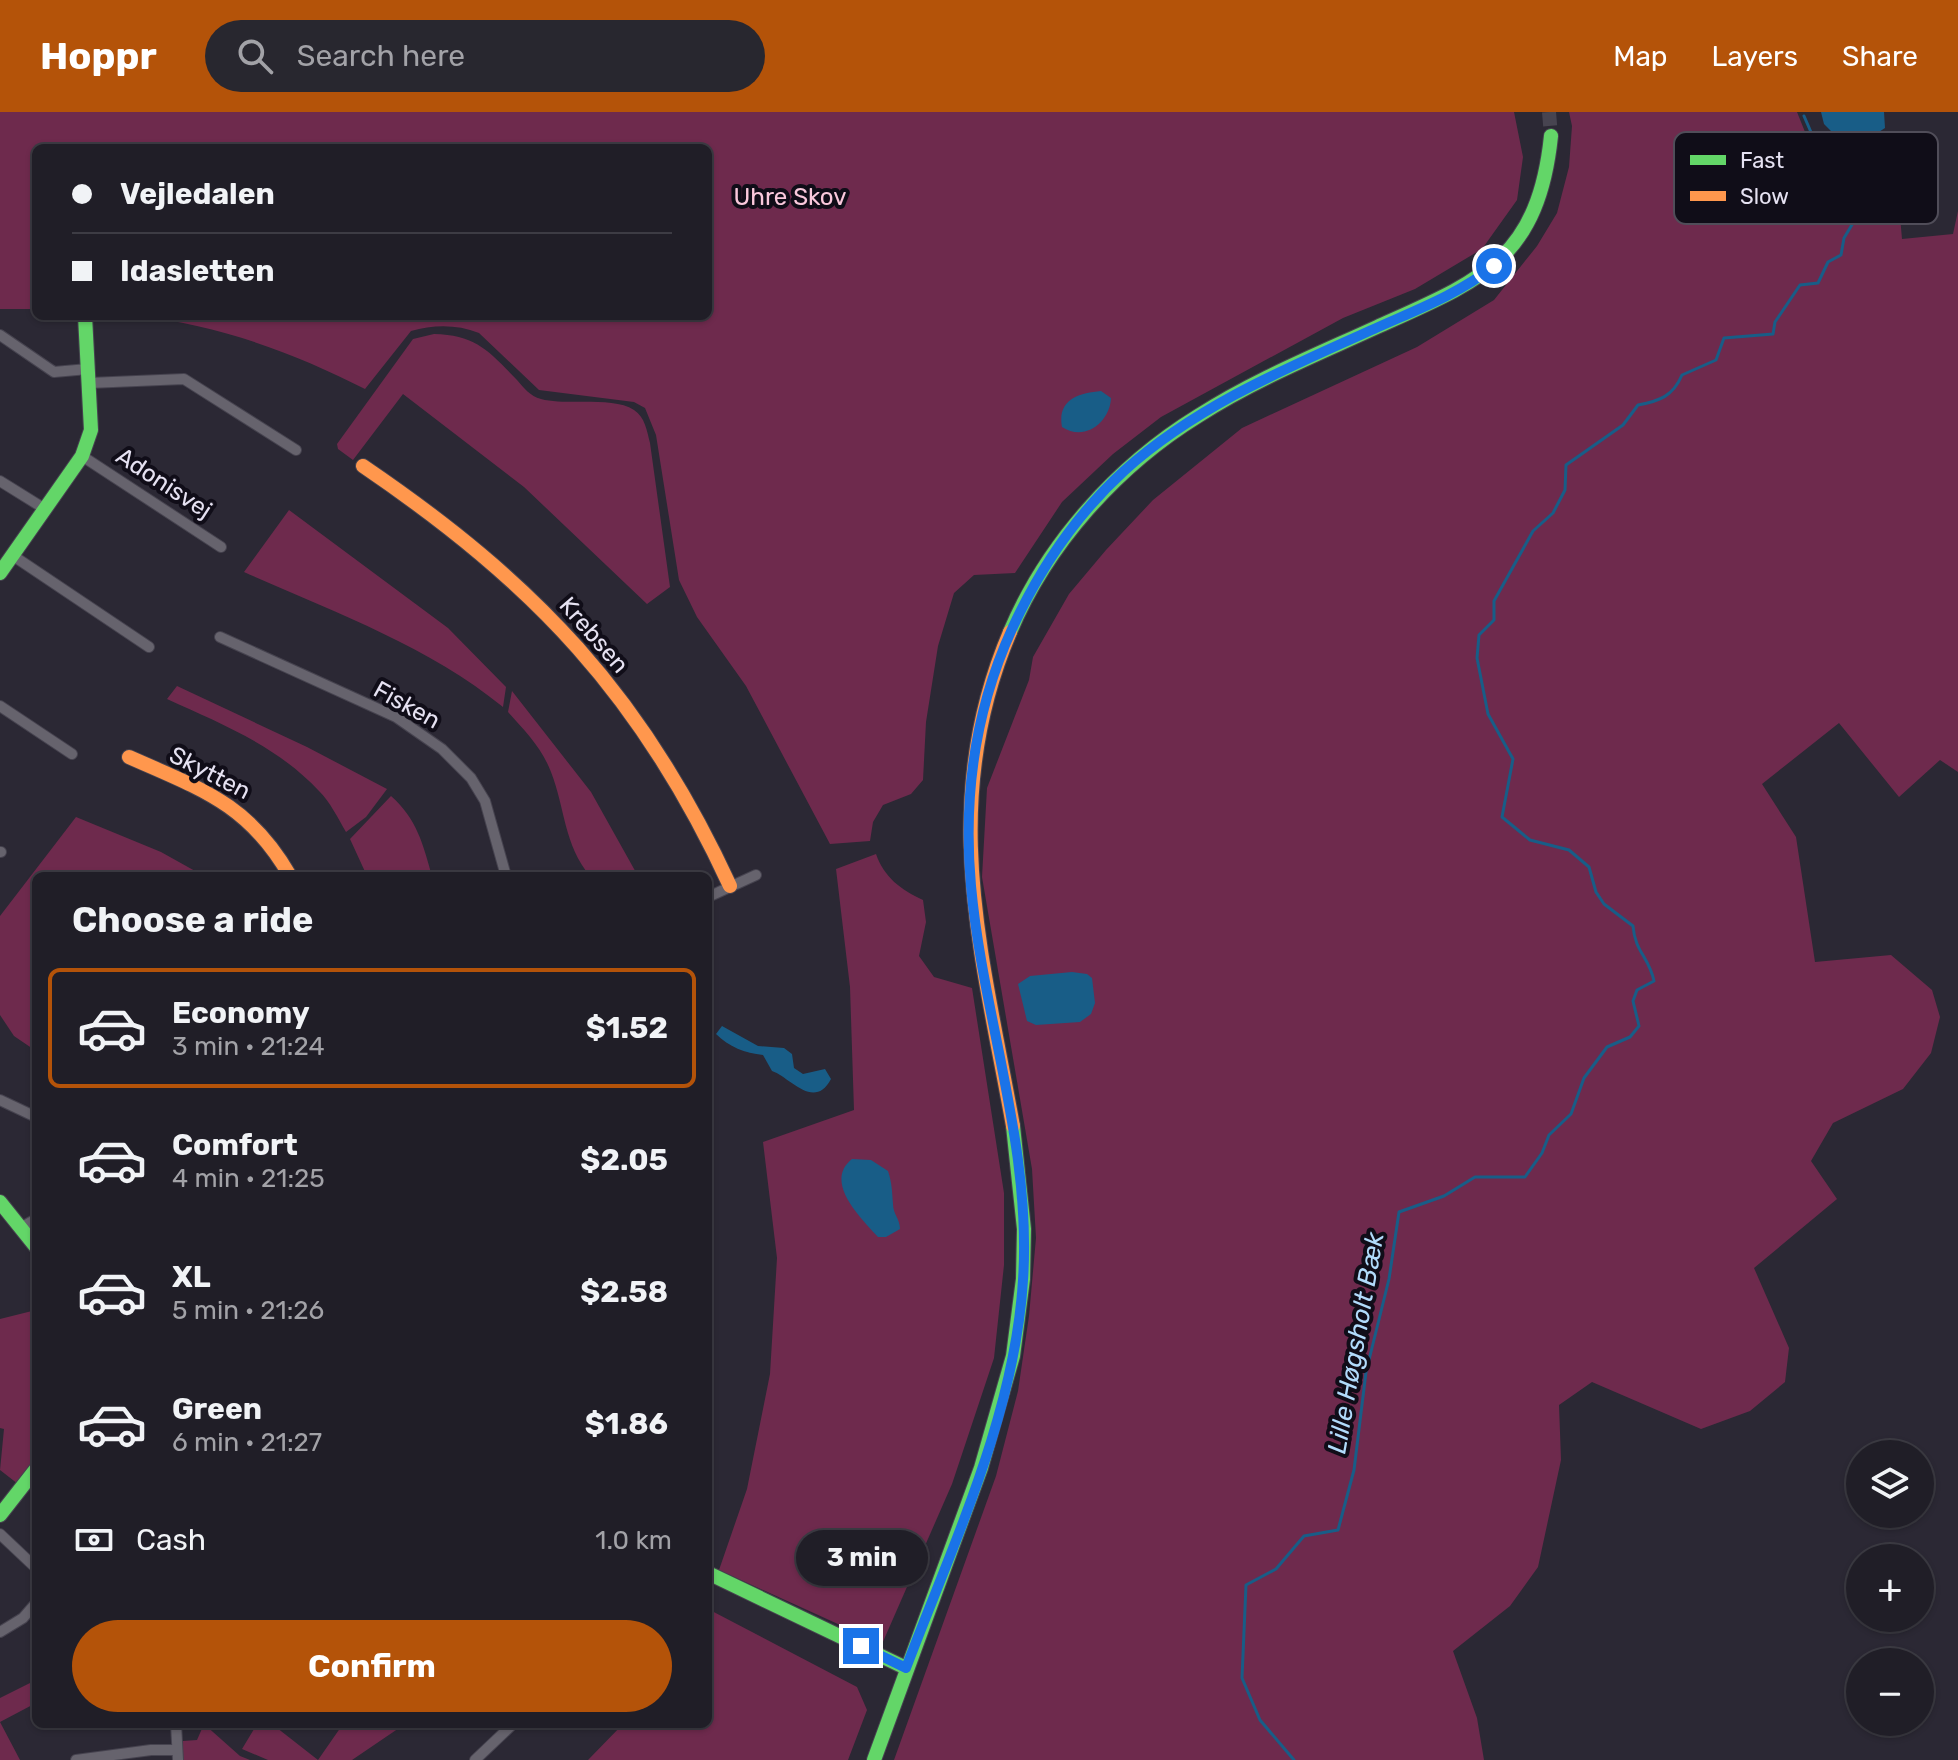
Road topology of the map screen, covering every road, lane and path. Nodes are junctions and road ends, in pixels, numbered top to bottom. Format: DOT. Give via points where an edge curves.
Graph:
graph roads {
  1 [pos="1551,136"];
  2 [pos="85,320"];
  3 [pos="0,335"];
  4 [pos="88,376"];
  5 [pos="296,450"];
  6 [pos="82,456"];
  7 [pos="363,466"];
  8 [pos="0,481"];
  9 [pos="45,509"];
  10 [pos="221,547"];
  11 [pos="12,555"];
  12 [pos="0,573"];
  13 [pos="220,637"];
  14 [pos="149,647"];
  15 [pos="0,706"];
  16 [pos="72,754"];
  17 [pos="129,757"];
  18 [pos="288,872"];
  19 [pos="505,872"];
  20 [pos="756,875"];
  21 [pos="730,886"];
  22 [pos="712,895"];
  23 [pos="0,1100"];
  24 [pos="32,1115"];
  25 [pos="0,1202"];
  26 [pos="32,1221"];
  27 [pos="22,1227"];
  28 [pos="32,1241"];
  29 [pos="32,1474"];
  30 [pos="0,1515"];
  31 [pos="0,1534"];
  32 [pos="32,1564"];
  33 [pos="712,1575"];
  34 [pos="32,1608"];
  35 [pos="0,1632"];
  36 [pos="906,1668"];
  37 [pos="176,1728"];
  38 [pos="509,1728"];
  39 [pos="178,1755"];
  40 [pos="76,1760"];
  41 [pos="475,1760"];
  42 [pos="874,1760"];
  1 -- 36 [label="street" via="1535,209 1494,266 1450,296 1286,369 1181,427 1125,470 1092,504 1030,590 1009,636 983,706 974,749 969,843 978,936 1020,1162 1023,1284 987,1452"];
  2 -- 4 [label="street, Adonisvej"];
  3 -- 4 [label="street" via="54,372"];
  4 -- 5 [label="street" via="184,379"];
  4 -- 6 [label="street, Adonisvej" via="91,430"];
  6 -- 9 [label="street, Adonisvej"];
  6 -- 10 [label="street, Adonisvej"];
  7 -- 21 [label="street, Krebsen" via="492,562 565,631 642,726"];
  8 -- 9 [label="street"];
  9 -- 11 [label="street, Adonisvej"];
  11 -- 12 [label="street, Adonisvej"];
  11 -- 14 [label="street"];
  13 -- 19 [label="street, Fisken" via="396,717 452,756 485,801"];
  15 -- 16 [label="street"];
  17 -- 18 [label="street, Skytten" via="248,817 268,837"];
  20 -- 21 [label="street"];
  21 -- 22 [label="street"];
  23 -- 24 [label="street"];
  25 -- 27 [label="street"];
  26 -- 27 [label="street"];
  27 -- 28 [label="street"];
  29 -- 30 [label="street"];
  31 -- 32 [label="street"];
  33 -- 36 [label="street"];
  34 -- 35 [label="street"];
  36 -- 42 [label="street"];
  37 -- 39 [label="street"];
  38 -- 41 [label="street"];
  39 -- 40 [label="street" via="151,1750"];
}
